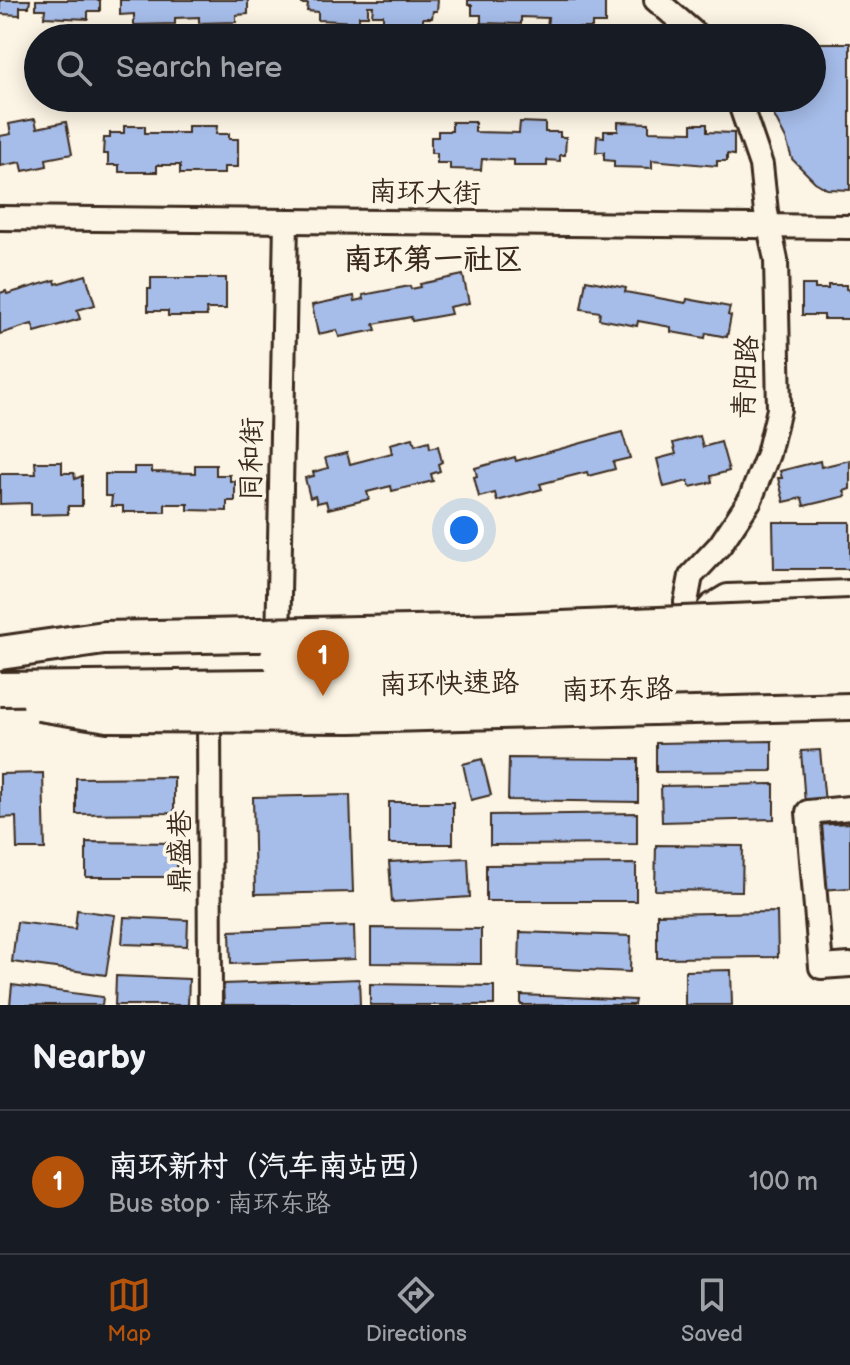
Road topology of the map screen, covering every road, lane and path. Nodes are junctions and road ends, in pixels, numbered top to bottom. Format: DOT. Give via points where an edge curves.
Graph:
graph roads {
  1 [pos="656,0"];
  2 [pos="684,24"];
  3 [pos="743,112"];
  4 [pos="0,218"];
  5 [pos="286,221"];
  6 [pos="769,226"];
  7 [pos="850,227"];
  8 [pos="850,595"];
  9 [pos="850,616"];
  10 [pos="850,631"];
  11 [pos="690,634"];
  12 [pos="278,640"];
  13 [pos="0,644"];
  14 [pos="850,646"];
  15 [pos="0,653"];
  16 [pos="0,660"];
  17 [pos="850,675"];
  18 [pos="850,685"];
  19 [pos="689,688"];
  20 [pos="0,689"];
  21 [pos="408,694"];
  22 [pos="280,697"];
  23 [pos="209,699"];
  24 [pos="0,701"];
  25 [pos="850,703"];
  26 [pos="850,710"];
  27 [pos="850,808"];
  28 [pos="850,965"];
  29 [pos="210,1005"];
  1 -- 2 [label="street"];
  3 -- 6 [label="street, 青阳路" via="761,165"];
  4 -- 5 [label="street, 南环大街"];
  5 -- 6 [label="street, 南环大街"];
  5 -- 12 [label="street, 同和街"];
  6 -- 7 [label="street, 南环大街"];
  6 -- 11 [label="street, 青阳路" via="776,260 779,409 750,500 691,576 686,602"];
  8 -- 11 [label="main road" via="728,599"];
  9 -- 15 [label="highway, bridge" via="513,630 104,638"];
  10 -- 11 [label="main road, 南环东路"];
  11 -- 12 [label="main road, 南环东路"];
  11 -- 19 [label="street, 青阳路"];
  12 -- 13 [label="main road, 南环东路"];
  12 -- 22 [label="street, 同和街"];
  14 -- 16 [label="highway, 南环快速路, bridge"];
  17 -- 20 [label="highway, 南环快速路, bridge"];
  18 -- 19 [label="main road, 南环东路"];
  19 -- 21 [label="main road, 南环东路"];
  21 -- 22 [label="main road, 南环东路"];
  21 -- 26 [label="main road" via="450,720"];
  22 -- 23 [label="main road, 南环东路"];
  23 -- 24 [label="main road, 南环东路"];
  23 -- 29 [label="street, 鼎盛巷"];
  24 -- 25 [label="highway, bridge" via="108,715 351,716"];
  27 -- 28 [label="street" via="808,812 821,967"];
}
